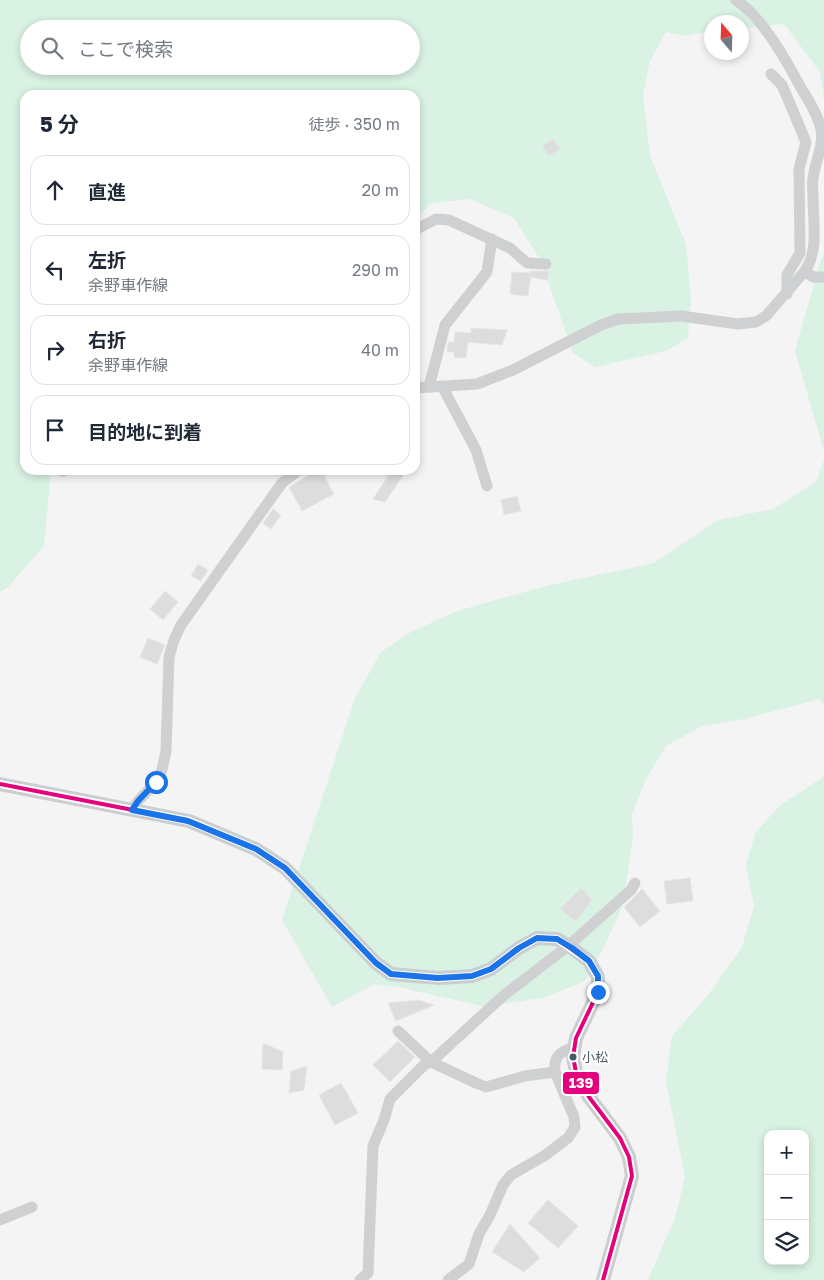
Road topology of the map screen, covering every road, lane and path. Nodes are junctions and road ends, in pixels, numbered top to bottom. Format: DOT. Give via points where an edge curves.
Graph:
graph roads {
  1 [pos="736,0"];
  2 [pos="771,74"];
  3 [pos="420,227"];
  4 [pos="492,239"];
  5 [pos="546,264"];
  6 [pos="805,271"];
  7 [pos="824,277"];
  8 [pos="787,294"];
  9 [pos="442,386"];
  10 [pos="429,387"];
  11 [pos="420,388"];
  12 [pos="291,475"];
  13 [pos="486,486"];
  14 [pos="0,784"];
  15 [pos="132,810"];
  16 [pos="634,883"];
  17 [pos="568,946"];
  18 [pos="398,1031"];
  19 [pos="574,1047"];
  20 [pos="431,1062"];
  21 [pos="555,1072"];
  22 [pos="32,1206"];
  23 [pos="0,1220"];
  24 [pos="360,1280"];
  25 [pos="448,1280"];
  26 [pos="603,1280"];
  1 -- 6 [label="street" via="780,51 815,112 821,130 821,146 812,179 814,250"];
  2 -- 8 [label="street" via="782,85 806,142 799,169 800,253 787,275"];
  3 -- 4 [label="street" via="436,219 449,220"];
  4 -- 5 [label="street" via="510,248 527,263"];
  4 -- 10 [label="street" via="487,272 445,325"];
  6 -- 7 [label="street" via="813,277"];
  6 -- 8 [label="street"];
  8 -- 9 [label="street" via="756,322 738,324 682,316 618,319 477,384"];
  9 -- 10 [label="street"];
  9 -- 13 [label="street" via="476,450"];
  10 -- 11 [label="street"];
  12 -- 15 [label="street" via="178,632 169,657 166,751 162,770"];
  14 -- 15 [label="main road"];
  15 -- 17 [label="main road" via="188,821 256,849 285,868 376,963 391,974 438,978 472,976 491,969 537,938 557,939"];
  16 -- 17 [label="street" via="631,890"];
  17 -- 19 [label="main road" via="589,961 598,976 598,992"];
  17 -- 20 [label="street" via="503,996"];
  18 -- 20 [label="street"];
  19 -- 21 [label="street" via="556,1057"];
  19 -- 26 [label="main road" via="578,1077 620,1138 629,1157 632,1176"];
  20 -- 21 [label="street" via="486,1086"];
  20 -- 24 [label="street" via="390,1098 373,1146 368,1273"];
  21 -- 25 [label="street" via="575,1127 568,1138 503,1184 479,1234 469,1264"];
  22 -- 23 [label="street"];
}
